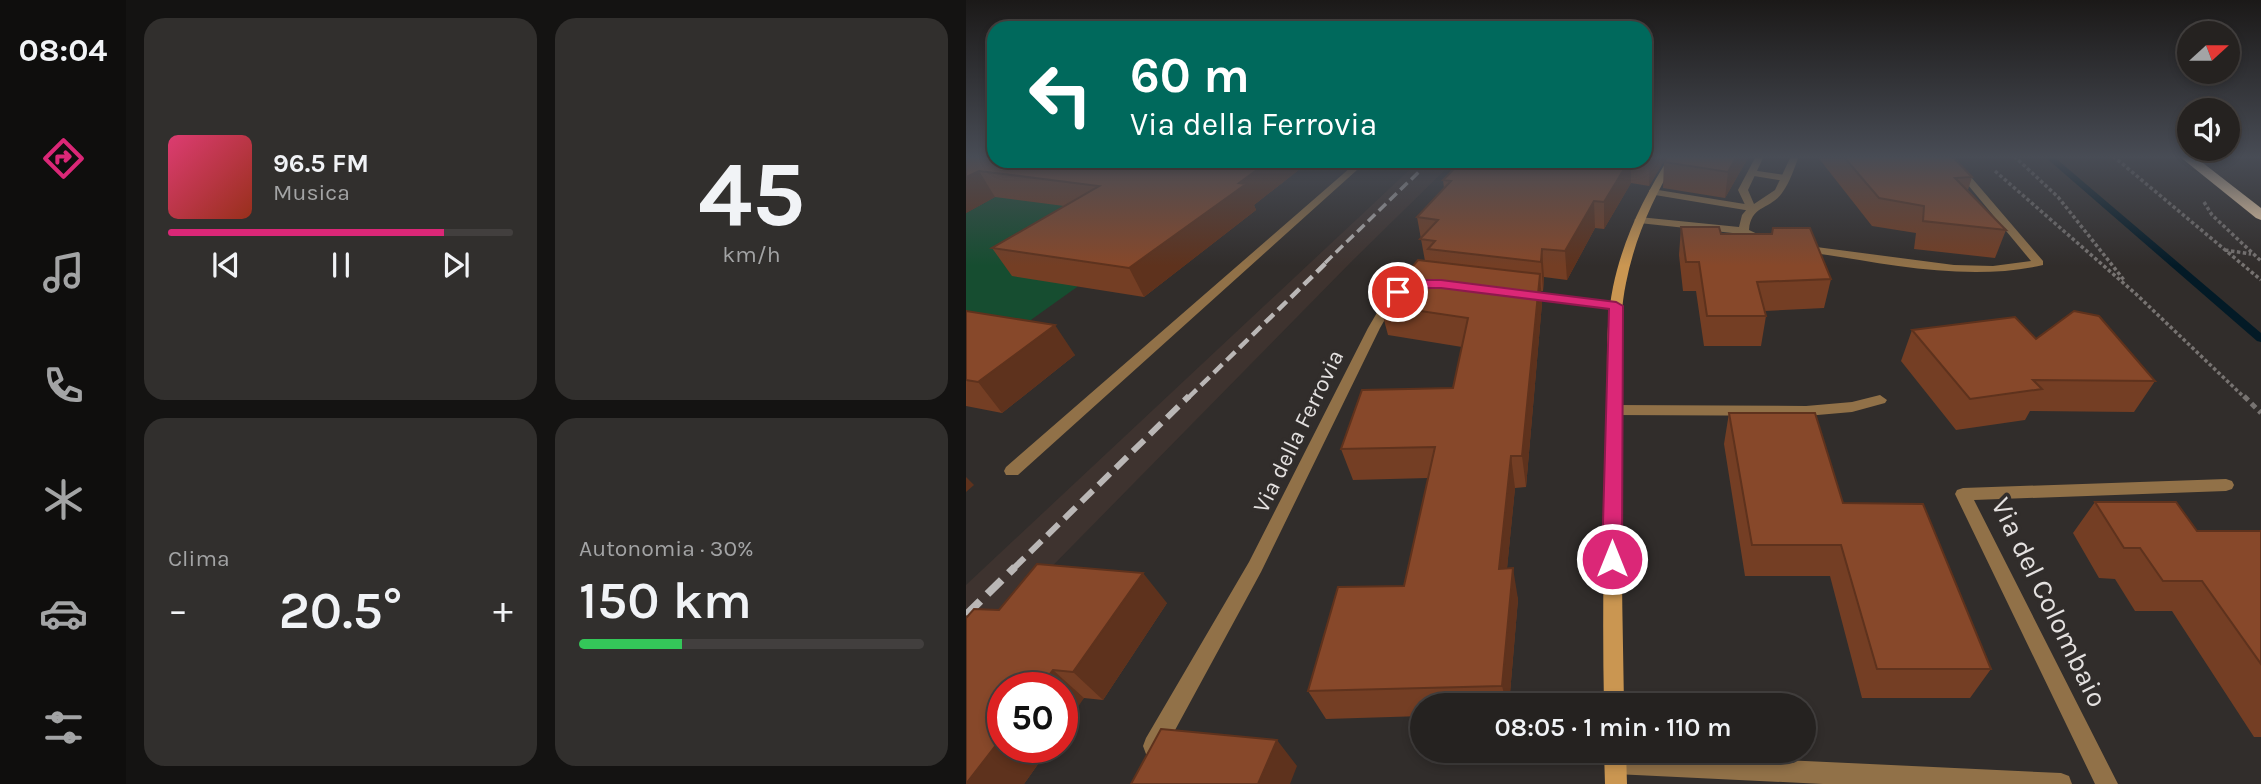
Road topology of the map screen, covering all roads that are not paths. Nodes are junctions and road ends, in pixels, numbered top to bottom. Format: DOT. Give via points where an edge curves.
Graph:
graph roads {
  1 [pos="1652,192"];
  2 [pos="1327,193"];
  3 [pos="1656,193"];
  4 [pos="1744,193"];
  5 [pos="1777,193"];
  6 [pos="1979,193"];
  7 [pos="2231,193"];
  8 [pos="1751,208"];
  9 [pos="2261,215"];
  10 [pos="1639,220"];
  11 [pos="1744,231"];
  12 [pos="1772,243"];
  13 [pos="1791,247"];
  14 [pos="1407,288"];
  15 [pos="1508,292"];
  16 [pos="1616,306"];
  17 [pos="1880,400"];
  18 [pos="1612,410"];
  19 [pos="1012,471"];
  20 [pos="2226,485"];
  21 [pos="1614,693"];
  22 [pos="1145,761"];
  23 [pos="1615,766"];
  24 [pos="2061,784"];
  25 [pos="2107,784"];
  1 -- 10 [label="main road"];
  2 -- 19 [label="street"];
  3 -- 8 [label="street"];
  4 -- 8 [label="street"];
  5 -- 8 [label="street"];
  6 -- 13 [label="street" via="2039,263 1954,268"];
  7 -- 9 [label="highway"];
  8 -- 11 [label="street"];
  10 -- 11 [label="street"];
  10 -- 16 [label="main road"];
  11 -- 12 [label="street"];
  14 -- 22 [label="street, Via della Ferrovia" via="1390,298 1383,310 1255,567"];
  15 -- 16 [label="street"];
  16 -- 18 [label="main road"];
  17 -- 18 [label="street" via="1806,411"];
  18 -- 21 [label="main road"];
  20 -- 25 [label="street, Via del Colombaio" via="1964,494"];
  23 -- 24 [label="street"];
}
